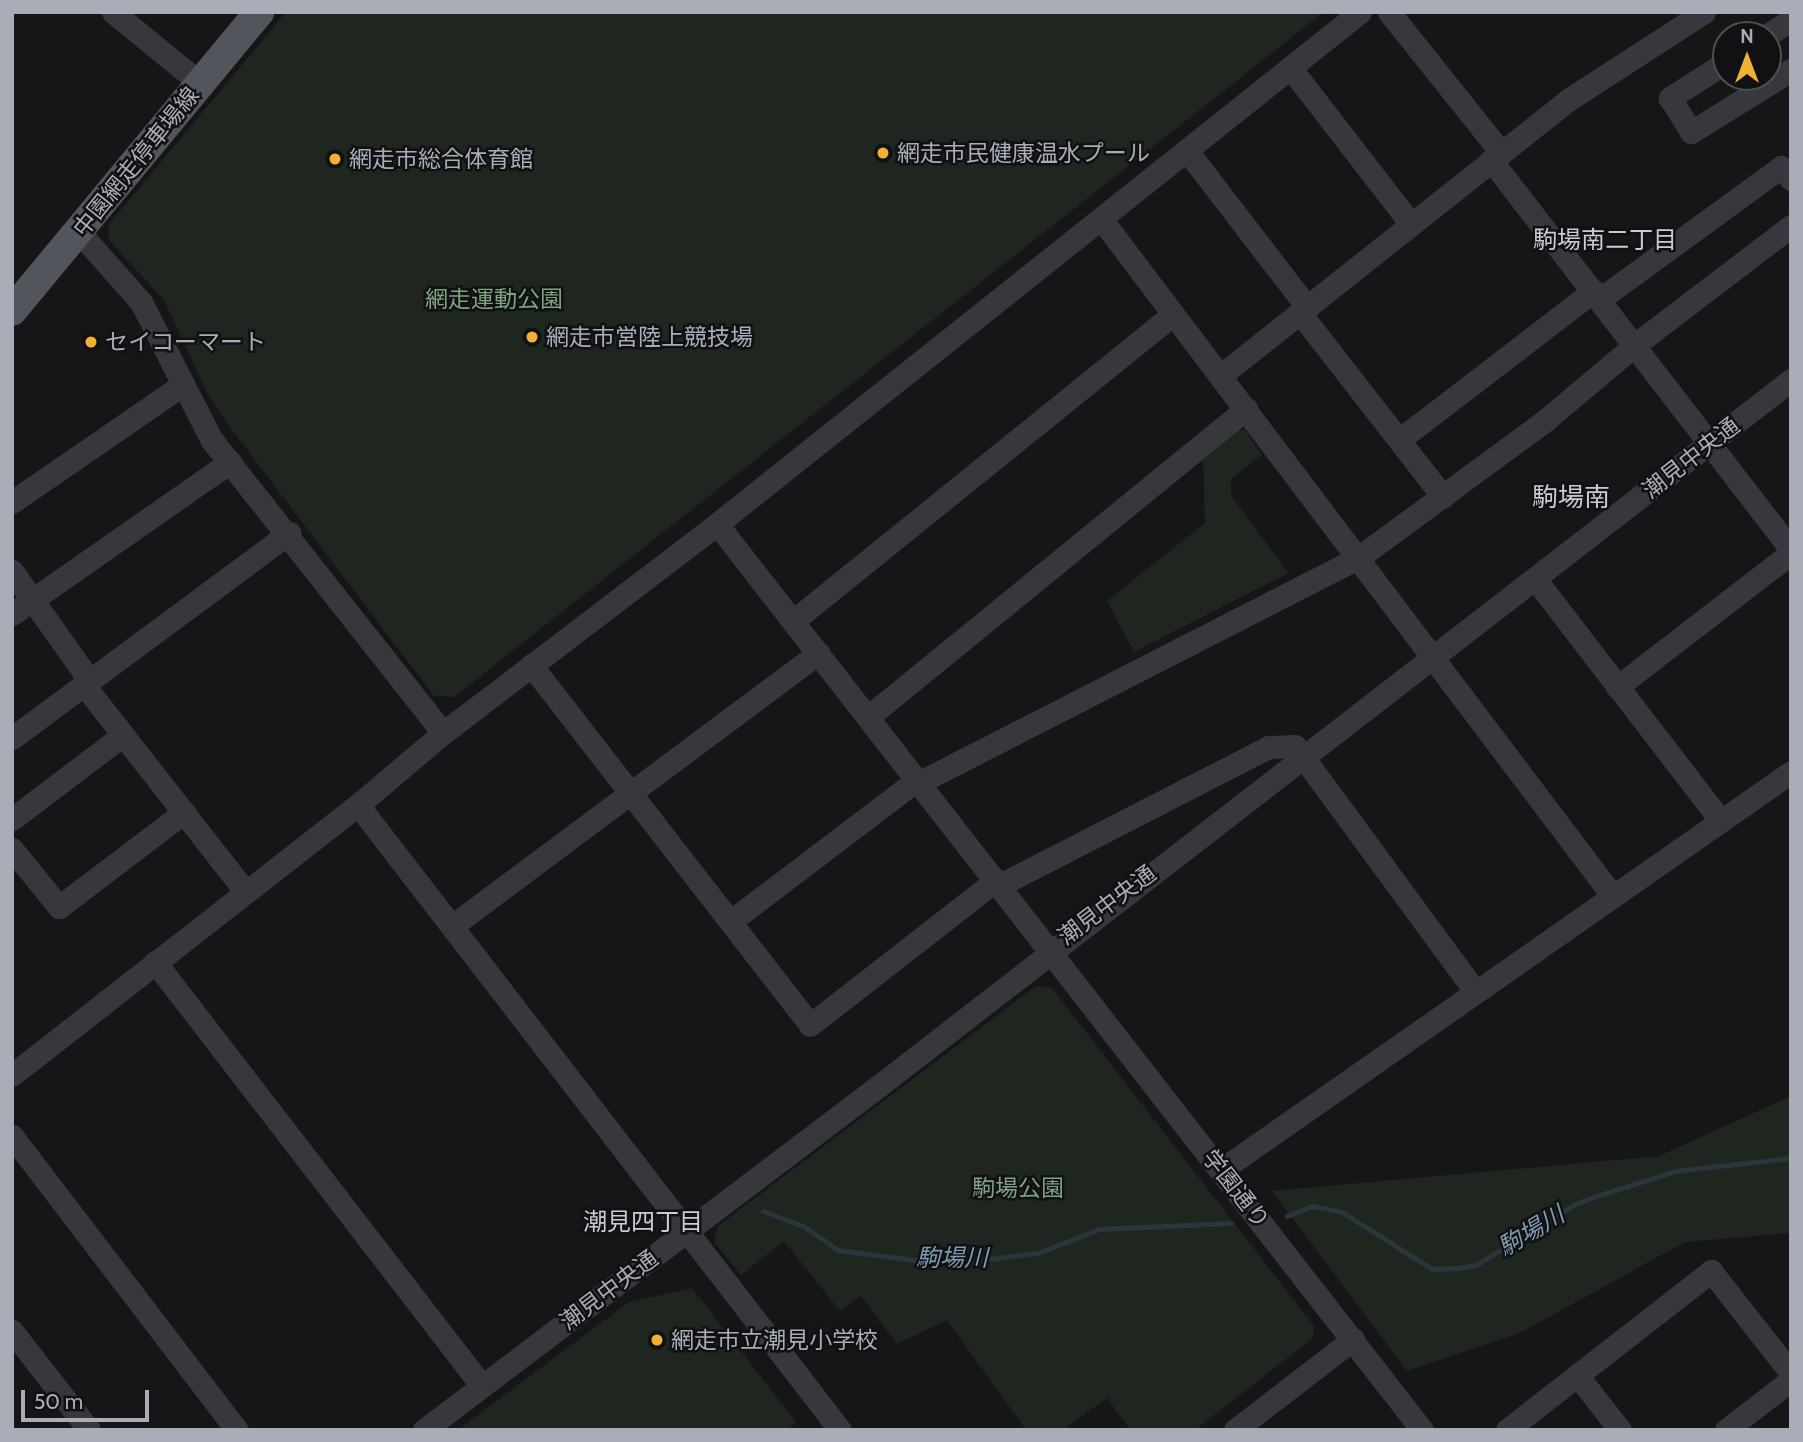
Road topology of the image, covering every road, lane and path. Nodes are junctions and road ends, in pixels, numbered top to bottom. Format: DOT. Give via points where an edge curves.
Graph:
graph roads {
  1 [pos="113,12"];
  2 [pos="259,12"];
  3 [pos="1360,12"];
  4 [pos="1389,12"];
  5 [pos="1704,12"];
  6 [pos="1672,21"];
  7 [pos="1292,70"];
  8 [pos="1712,71"];
  9 [pos="201,84"];
  10 [pos="1757,91"];
  11 [pos="1188,152"];
  12 [pos="1495,155"];
  13 [pos="1791,178"];
  14 [pos="1102,220"];
  15 [pos="1411,224"];
  16 [pos="1791,226"];
  17 [pos="79,232"];
  18 [pos="1597,295"];
  19 [pos="1303,310"];
  20 [pos="12,311"];
  21 [pos="1171,316"];
  22 [pos="1636,344"];
  23 [pos="1220,376"];
  24 [pos="1791,380"];
  25 [pos="182,385"];
  26 [pos="1247,409"];
  27 [pos="1399,440"];
  28 [pos="1710,443"];
  29 [pos="230,462"];
  30 [pos="1443,497"];
  31 [pos="12,502"];
  32 [pos="717,524"];
  33 [pos="289,533"];
  34 [pos="1791,551"];
  35 [pos="1357,558"];
  36 [pos="12,571"];
  37 [pos="1536,580"];
  38 [pos="32,600"];
  39 [pos="12,614"];
  40 [pos="793,621"];
  41 [pos="818,653"];
  42 [pos="1433,658"];
  43 [pos="531,666"];
  44 [pos="87,683"];
  45 [pos="1617,687"];
  46 [pos="868,717"];
  47 [pos="443,733"];
  48 [pos="123,735"];
  49 [pos="12,738"];
  50 [pos="1303,757"];
  51 [pos="1791,772"];
  52 [pos="918,781"];
  53 [pos="630,792"];
  54 [pos="358,805"];
  55 [pos="184,812"];
  56 [pos="12,819"];
  57 [pos="1720,820"];
  58 [pos="12,849"];
  59 [pos="998,882"];
  60 [pos="246,892"];
  61 [pos="1612,895"];
  62 [pos="731,921"];
  63 [pos="452,926"];
  64 [pos="1049,949"];
  65 [pos="155,962"];
  66 [pos="1474,990"];
  67 [pos="12,1075"];
  68 [pos="12,1136"];
  69 [pos="1222,1170"];
  70 [pos="686,1232"];
  71 [pos="12,1331"];
  72 [pos="1353,1339"];
  73 [pos="1791,1373"];
  74 [pos="1577,1375"];
  75 [pos="1791,1380"];
  76 [pos="482,1386"];
  77 [pos="1244,1427"];
  78 [pos="89,1430"];
  79 [pos="237,1430"];
  80 [pos="424,1430"];
  81 [pos="840,1430"];
  82 [pos="1422,1430"];
  83 [pos="1507,1430"];
  84 [pos="1620,1430"];
  85 [pos="1726,1430"];
  1 -- 9 [label="street"];
  2 -- 9 [label="main road, 中園網走停車場線"];
  3 -- 7 [label="street"];
  4 -- 12 [label="street"];
  5 -- 6 [label="street"];
  6 -- 12 [label="street"];
  7 -- 11 [label="street"];
  7 -- 15 [label="street"];
  8 -- 10 [label="street" via="1670,99 1691,132"];
  9 -- 17 [label="main road, 中園網走停車場線"];
  11 -- 14 [label="street"];
  11 -- 19 [label="street"];
  12 -- 15 [label="street"];
  12 -- 18 [label="street"];
  13 -- 18 [label="street" via="1781,167"];
  14 -- 21 [label="street"];
  14 -- 32 [label="street"];
  15 -- 19 [label="street"];
  16 -- 22 [label="street"];
  17 -- 20 [label="main road, 中園網走停車場線"];
  17 -- 25 [label="street" via="141,302"];
  18 -- 22 [label="street"];
  18 -- 27 [label="street"];
  19 -- 23 [label="street"];
  19 -- 27 [label="street"];
  21 -- 23 [label="street"];
  21 -- 40 [label="street"];
  22 -- 28 [label="street"];
  22 -- 30 [label="street"];
  23 -- 26 [label="street"];
  24 -- 28 [label="street, 潮見中央通"];
  25 -- 29 [label="street" via="211,439"];
  25 -- 31 [label="street"];
  26 -- 35 [label="street"];
  26 -- 46 [label="street"];
  27 -- 30 [label="street"];
  28 -- 34 [label="street"];
  28 -- 37 [label="street, 潮見中央通"];
  29 -- 33 [label="street"];
  29 -- 38 [label="street"];
  30 -- 35 [label="street"];
  32 -- 40 [label="street, 学園通り"];
  32 -- 43 [label="street"];
  33 -- 44 [label="street"];
  33 -- 47 [label="street"];
  34 -- 45 [label="street"];
  35 -- 42 [label="street"];
  35 -- 52 [label="street"];
  36 -- 38 [label="street"];
  37 -- 42 [label="street, 潮見中央通"];
  37 -- 45 [label="street"];
  38 -- 39 [label="street"];
  38 -- 44 [label="street"];
  40 -- 41 [label="street, 学園通り"];
  41 -- 46 [label="street, 学園通り"];
  41 -- 53 [label="street"];
  42 -- 50 [label="street, 潮見中央通"];
  42 -- 61 [label="street"];
  43 -- 47 [label="street"];
  43 -- 53 [label="street"];
  44 -- 48 [label="street"];
  44 -- 49 [label="street"];
  45 -- 57 [label="street"];
  46 -- 52 [label="street, 学園通り"];
  47 -- 54 [label="street"];
  48 -- 55 [label="street"];
  48 -- 56 [label="street"];
  50 -- 59 [label="street" via="1295,746 1268,747"];
  50 -- 64 [label="street, 潮見中央通"];
  50 -- 66 [label="street"];
  51 -- 57 [label="street"];
  52 -- 59 [label="street, 学園通り"];
  52 -- 62 [label="street"];
  53 -- 62 [label="street"];
  53 -- 63 [label="street"];
  54 -- 60 [label="street"];
  54 -- 63 [label="street"];
  55 -- 58 [label="street" via="59,907"];
  55 -- 60 [label="street"];
  57 -- 61 [label="street"];
  59 -- 62 [label="street" via="810,1025"];
  59 -- 64 [label="street, 学園通り"];
  60 -- 65 [label="street"];
  61 -- 66 [label="street"];
  63 -- 70 [label="street"];
  64 -- 69 [label="street, 学園通り"];
  64 -- 70 [label="street, 潮見中央通"];
  65 -- 67 [label="street"];
  65 -- 76 [label="street"];
  66 -- 69 [label="street"];
  68 -- 79 [label="street"];
  69 -- 72 [label="street, 学園通り"];
  70 -- 76 [label="street, 潮見中央通"];
  70 -- 81 [label="street"];
  71 -- 78 [label="street"];
  72 -- 77 [label="street"];
  72 -- 82 [label="street, 学園通り"];
  73 -- 74 [label="street" via="1712,1271"];
  74 -- 83 [label="street"];
  74 -- 84 [label="street"];
  75 -- 85 [label="street"];
  76 -- 80 [label="street, 潮見中央通"];
}
